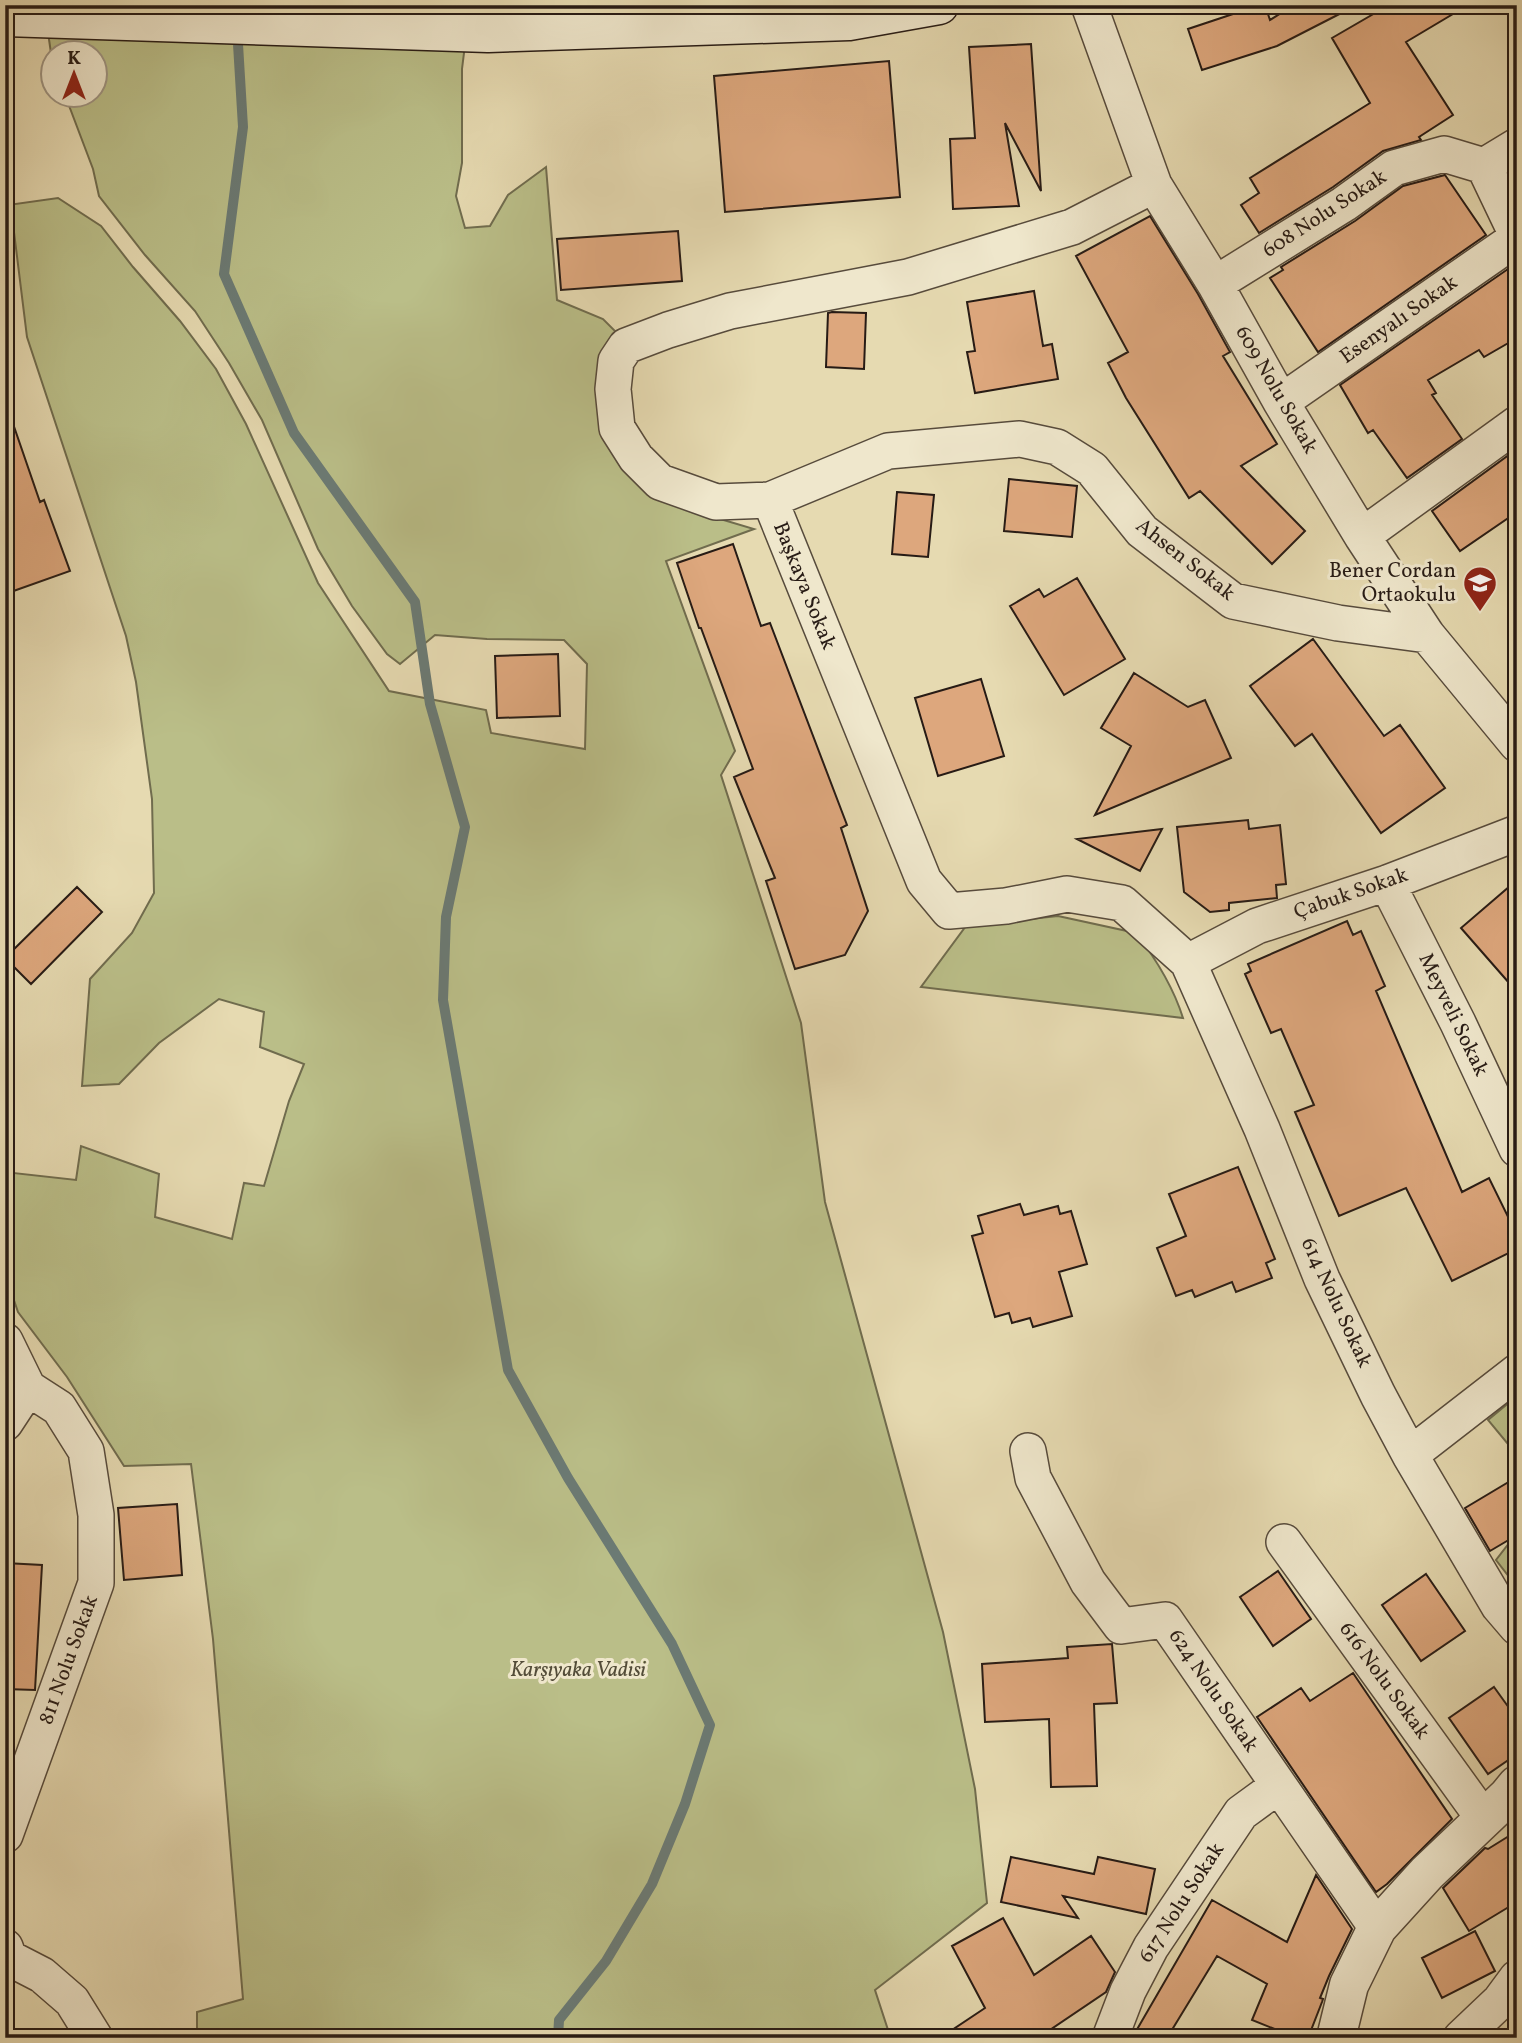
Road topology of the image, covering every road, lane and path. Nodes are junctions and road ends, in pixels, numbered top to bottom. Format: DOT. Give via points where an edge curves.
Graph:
graph roads {
  1 [pos="939,5"];
  2 [pos="1089,5"];
  3 [pos="23,17"];
  4 [pos="1517,146"];
  5 [pos="1484,166"];
  6 [pos="1154,185"];
  7 [pos="1517,236"];
  8 [pos="1215,284"];
  9 [pos="1281,402"];
  10 [pos="1517,424"];
  11 [pos="770,500"];
  12 [pos="1362,536"];
  13 [pos="1427,635"];
  14 [pos="1517,744"];
  15 [pos="1517,833"];
  16 [pos="1387,883"];
  17 [pos="1188,962"];
  18 [pos="1517,1149"];
  19 [pos="5,1341"];
  20 [pos="1517,1372"];
  21 [pos="28,1388"];
  22 [pos="5,1423"];
  23 [pos="1028,1451"];
  24 [pos="1410,1455"];
  25 [pos="1284,1542"];
  26 [pos="1517,1627"];
  27 [pos="1517,1785"];
  28 [pos="1278,1786"];
  29 [pos="1484,1819"];
  30 [pos="5,1835"];
  31 [pos="1377,1928"];
  32 [pos="5,1947"];
  33 [pos="1517,1978"];
  34 [pos="94,2038"];
  35 [pos="1110,2038"];
  36 [pos="1336,2038"];
  37 [pos="1461,2038"];
  1 -- 3 [label="main road" via="849,21 488,33"];
  2 -- 6 [label="street, 609 Nolu Sokak"];
  4 -- 5 [label="street"];
  5 -- 7 [label="street"];
  5 -- 8 [label="street, 608 Nolu Sokak" via="1444,154 1394,168"];
  6 -- 8 [label="street, 609 Nolu Sokak"];
  6 -- 11 [label="street, Başkaya Sokak" via="1072,227 908,277 730,311 626,346 616,361 613,389 617,428 636,458 660,482 716,502"];
  7 -- 9 [label="street, Esenyalı Sokak"];
  8 -- 9 [label="street, 609 Nolu Sokak"];
  9 -- 12 [label="street, 609 Nolu Sokak"];
  10 -- 12 [label="street"];
  11 -- 13 [label="street, Ahsen Sokak" via="888,451 1020,439 1057,447 1092,469 1142,531 1233,601 1338,623"];
  11 -- 17 [label="street, Başkaya Sokak" via="924,881 949,911 1067,894 1122,903"];
  12 -- 13 [label="street, 609 Nolu Sokak"];
  13 -- 14 [label="street, 609 Nolu Sokak"];
  15 -- 16 [label="street, Çabuk Sokak"];
  16 -- 17 [label="street, Çabuk Sokak" via="1258,926"];
  16 -- 18 [label="street, Meyveli Sokak"];
  17 -- 24 [label="street, 614 Nolu Sokak" via="1322,1279"];
  19 -- 21 [label="street"];
  20 -- 24 [label="street"];
  21 -- 22 [label="street"];
  21 -- 30 [label="street, 811 Nolu Sokak" via="59,1408 86,1451 96,1515 96,1583"];
  23 -- 28 [label="street, 624 Nolu Sokak" via="1032,1478 1096,1593 1121,1626 1165,1620"];
  24 -- 26 [label="street, 614 Nolu Sokak" via="1499,1606"];
  25 -- 29 [label="street, 616 Nolu Sokak"];
  27 -- 29 [label="main road"];
  28 -- 31 [label="street, 624 Nolu Sokak"];
  28 -- 35 [label="street, 617 Nolu Sokak" via="1241,1813 1151,1947"];
  29 -- 31 [label="main road"];
  31 -- 36 [label="main road" via="1349,1985"];
  32 -- 34 [label="street" via="9,1958 42,1975 72,2001"];
  33 -- 37 [label="street"];
}
